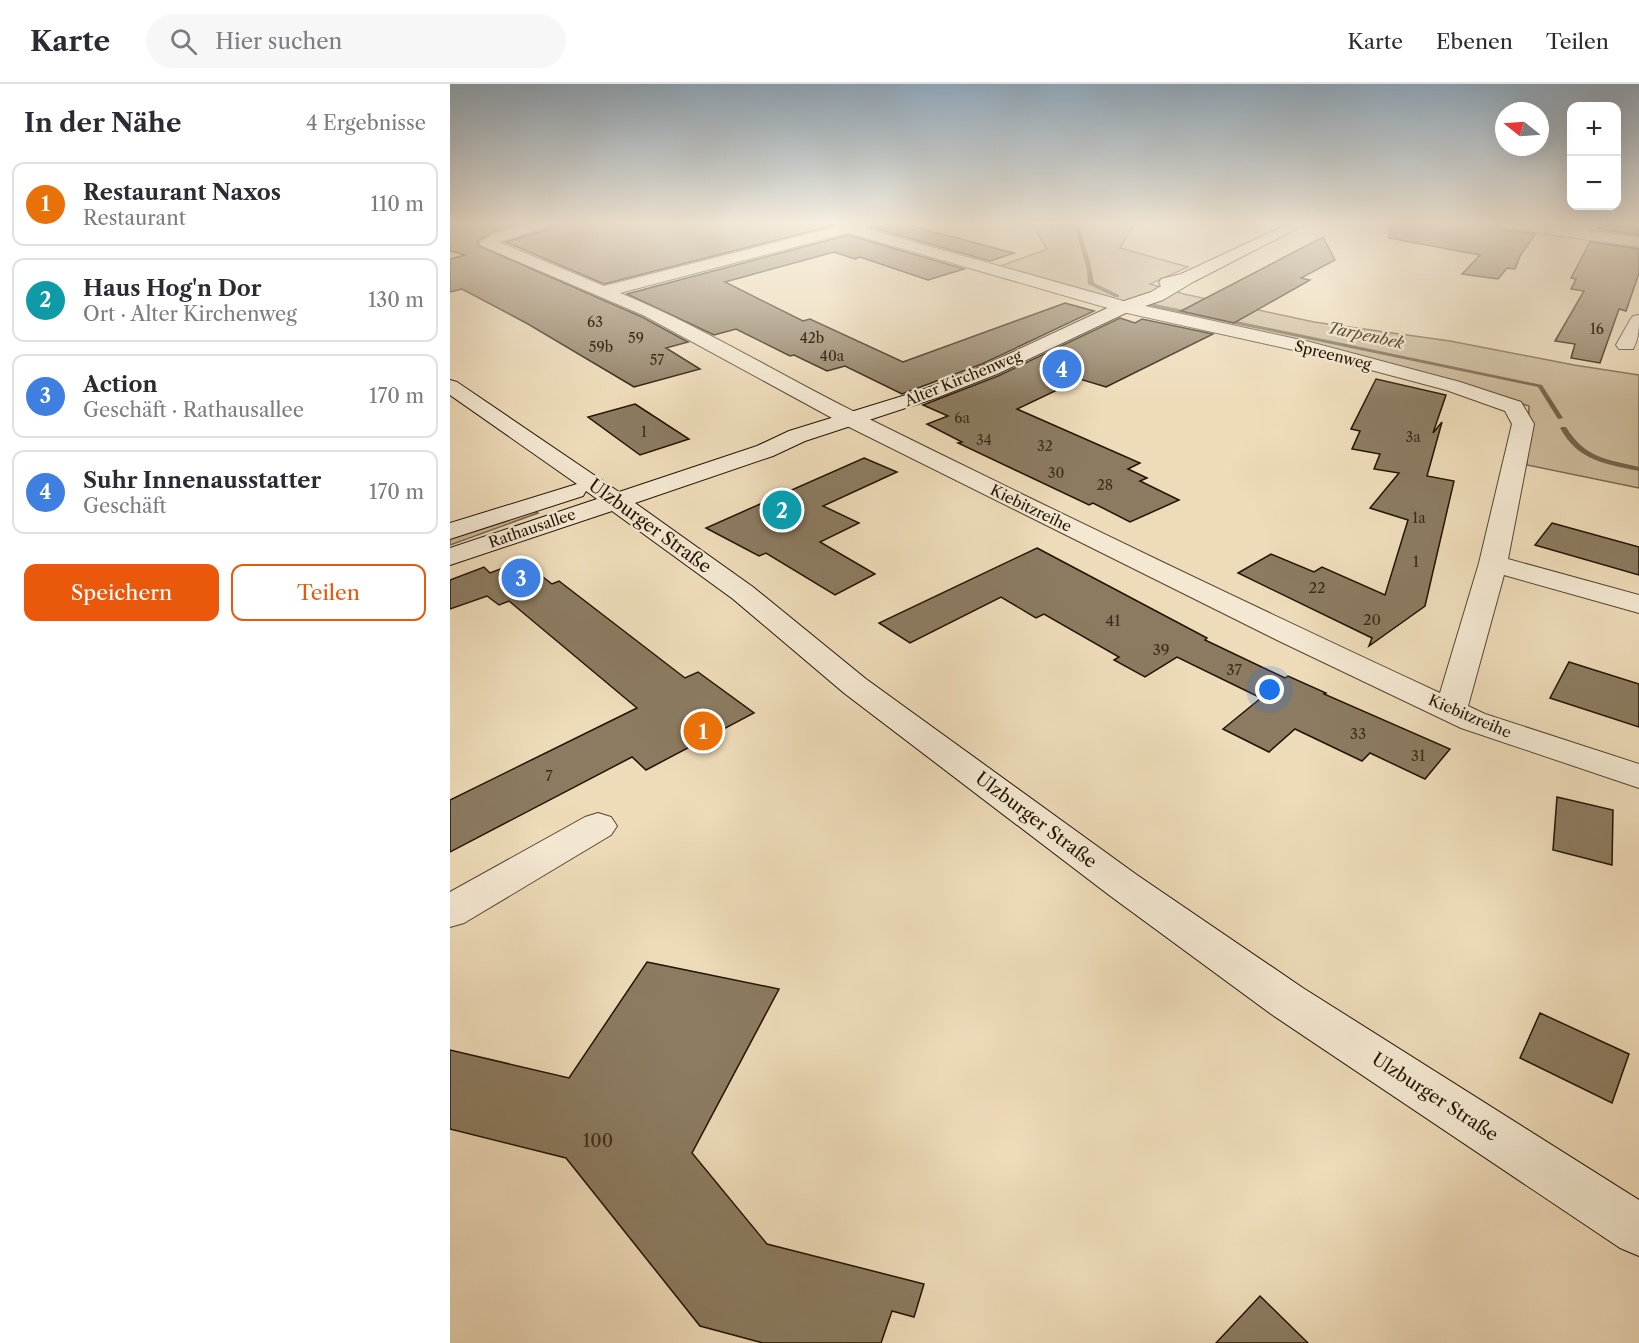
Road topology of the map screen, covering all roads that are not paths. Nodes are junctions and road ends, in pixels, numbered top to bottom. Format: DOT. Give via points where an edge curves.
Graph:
graph roads {
  1 [pos="580,283"];
  2 [pos="638,283"];
  3 [pos="1044,283"];
  4 [pos="1179,283"];
  5 [pos="602,292"];
  6 [pos="1124,307"];
  7 [pos="1639,320"];
  8 [pos="1626,345"];
  9 [pos="450,386"];
  10 [pos="851,419"];
  11 [pos="605,493"];
  12 [pos="450,531"];
  13 [pos="450,557"];
  14 [pos="1493,563"];
  15 [pos="1639,604"];
  16 [pos="1451,710"];
  17 [pos="1639,776"];
  18 [pos="598,826"];
  19 [pos="450,912"];
  20 [pos="1639,1230"];
  1 -- 5 [label="street, Kiebitzreihe"];
  2 -- 5 [label="street"];
  3 -- 6 [label="street, Spreenweg"];
  4 -- 6 [label="street, Alter Kirchenweg" via="1158,296"];
  5 -- 10 [label="street, Kiebitzreihe" via="649,311"];
  6 -- 10 [label="street, Alter Kirchenweg" via="981,374"];
  6 -- 14 [label="street, Spreenweg" via="1310,348 1454,386 1513,407 1523,424"];
  7 -- 8 [label="street"];
  9 -- 11 [label="street, Ulzburger Straße"];
  10 -- 11 [label="street, Alter Kirchenweg" via="765,451"];
  10 -- 16 [label="street, Kiebitzreihe"];
  11 -- 12 [label="street, Rathausallee" via="509,510"];
  11 -- 13 [label="street, Rathausallee"];
  11 -- 20 [label="street, Ulzburger Straße" via="742,593 855,686 1123,885 1287,1001"];
  14 -- 15 [label="street"];
  14 -- 16 [label="street, Spreenweg"];
  16 -- 17 [label="street, Kiebitzreihe" via="1487,726"];
  18 -- 19 [label="street"];
}
